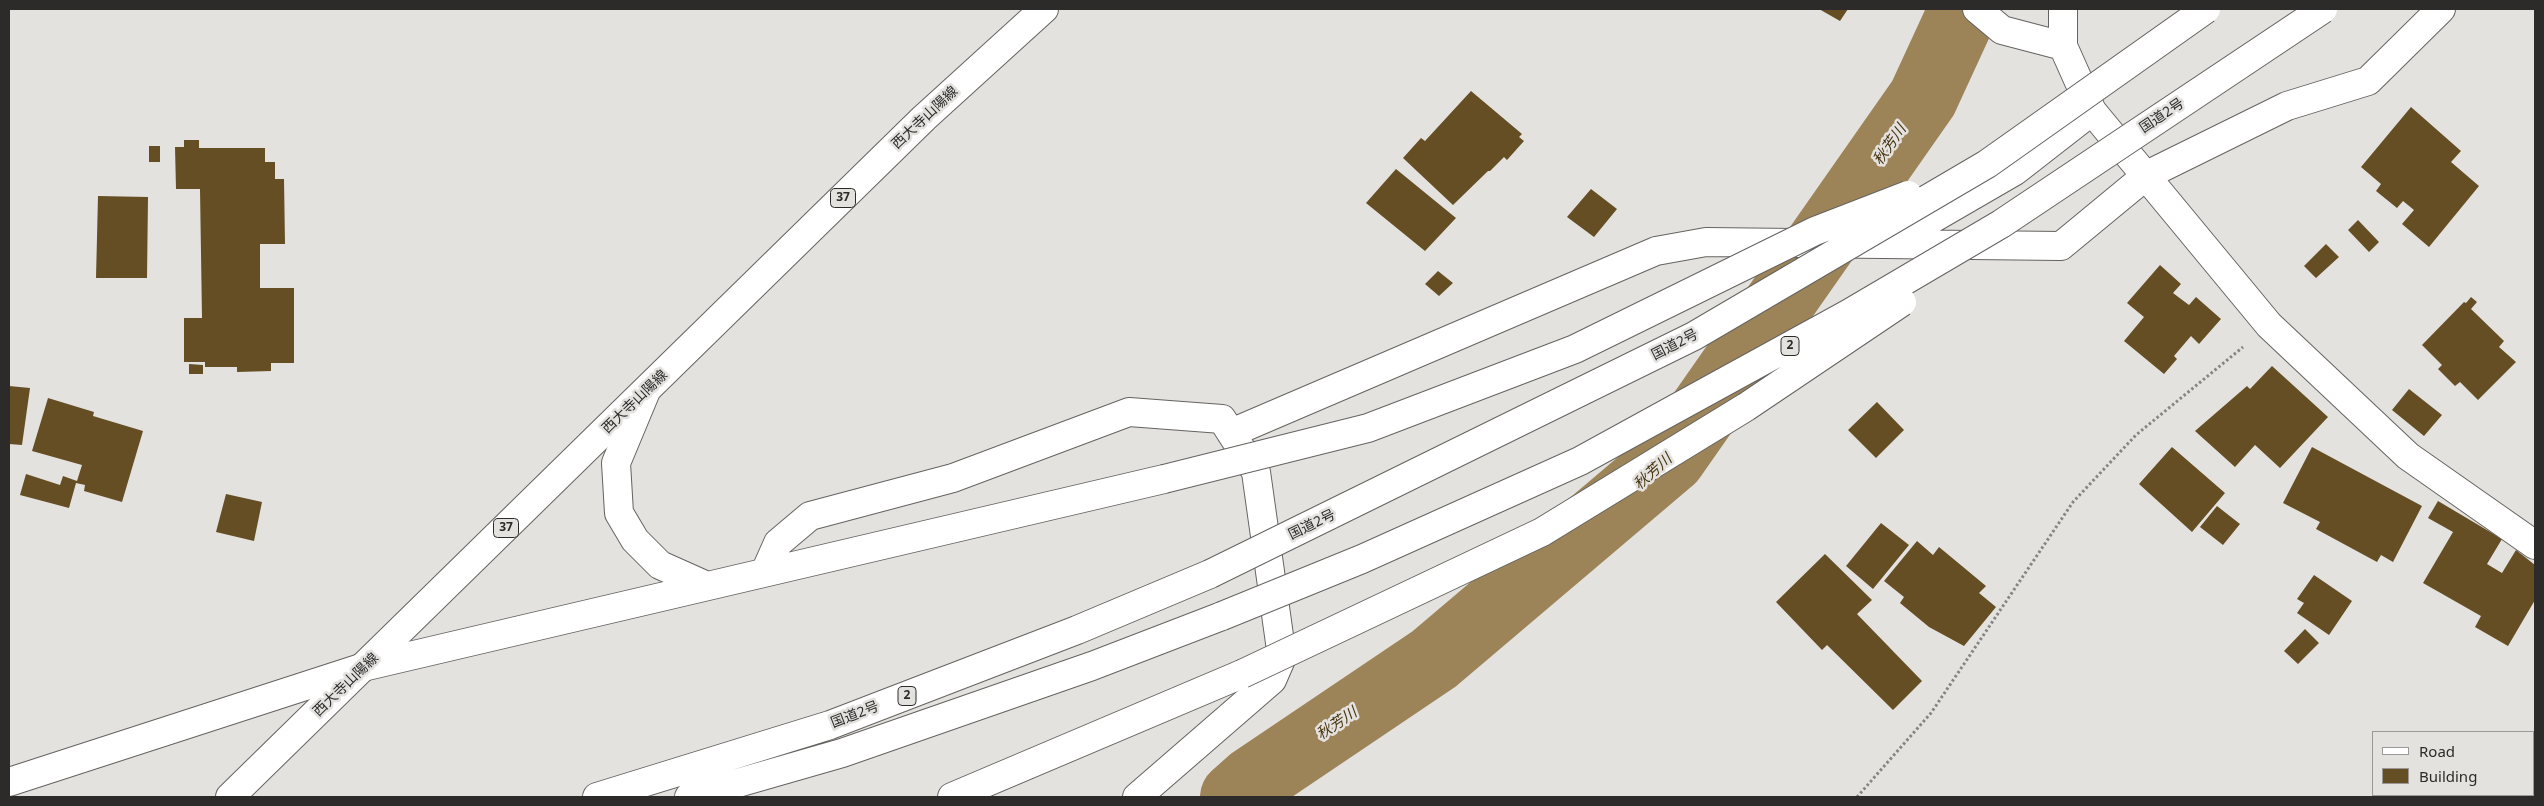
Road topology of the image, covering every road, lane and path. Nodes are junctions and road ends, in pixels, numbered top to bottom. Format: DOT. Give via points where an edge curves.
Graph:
graph roads {
  1 [pos="1044,9"];
  2 [pos="1977,9"];
  3 [pos="2062,9"];
  4 [pos="2206,9"];
  5 [pos="2323,9"];
  6 [pos="2441,9"];
  7 [pos="2063,46"];
  8 [pos="2092,111"];
  9 [pos="1987,164"];
  10 [pos="2147,175"];
  11 [pos="2001,224"];
  12 [pos="1883,245"];
  13 [pos="2269,325"];
  14 [pos="646,391"];
  15 [pos="1231,433"];
  16 [pos="2535,545"];
  17 [pos="766,570"];
  18 [pos="707,586"];
  19 [pos="367,666"];
  20 [pos="9,782"];
  21 [pos="230,797"];
  22 [pos="596,797"];
  23 [pos="689,797"];
  24 [pos="952,797"];
  25 [pos="1137,797"];
  26 [pos="1857,797"];
  1 -- 14 [label="main road, 西大寺山陽線 / 37" via="924,118"];
  2 -- 7 [label="main road" via="2002,30"];
  3 -- 7 [label="main road"];
  4 -- 9 [label="main road, 国道2号 / 2, bridge"];
  5 -- 11 [label="main road, 国道2号 / 2, bridge"];
  6 -- 10 [label="main road" via="2368,80 2287,106"];
  7 -- 8 [label="main road"];
  8 -- 10 [label="main road"];
  8 -- 12 [label="main road" via="2015,171"];
  9 -- 17 [label="main road, 国道2号 / 2, bridge" via="1815,231 1575,349 1368,428 1164,479"];
  9 -- 22 [label="main road, 国道2号 / 2, bridge" via="1694,336 1210,574 1077,630 830,725"];
  10 -- 12 [label="main road" via="2061,246"];
  10 -- 13 [label="main road"];
  11 -- 23 [label="main road, 国道2号 / 2, bridge" via="1848,314 1580,461 1362,559 1092,666 842,753"];
  11 -- 24 [label="main road, 国道2号 / 2, bridge" via="1905,300 1746,407 1542,532 1242,674"];
  12 -- 15 [label="main road, bridge" via="1706,242 1656,251"];
  13 -- 16 [label="main road" via="2408,456"];
  13 -- 26 [label="path" via="2136,435 2072,502 1931,713"];
  14 -- 18 [label="main road" via="616,463 620,513 636,540 660,565"];
  14 -- 19 [label="main road, 西大寺山陽線 / 37"];
  15 -- 17 [label="main road" via="1222,419 1129,412 953,478 810,516 778,543"];
  15 -- 25 [label="main road" via="1256,472 1282,657 1272,680"];
  17 -- 18 [label="main road, 国道2号"];
  18 -- 19 [label="main road, 国道2号"];
  19 -- 20 [label="main road, 国道2号"];
  19 -- 21 [label="main road, 西大寺山陽線 / 37"];
}
